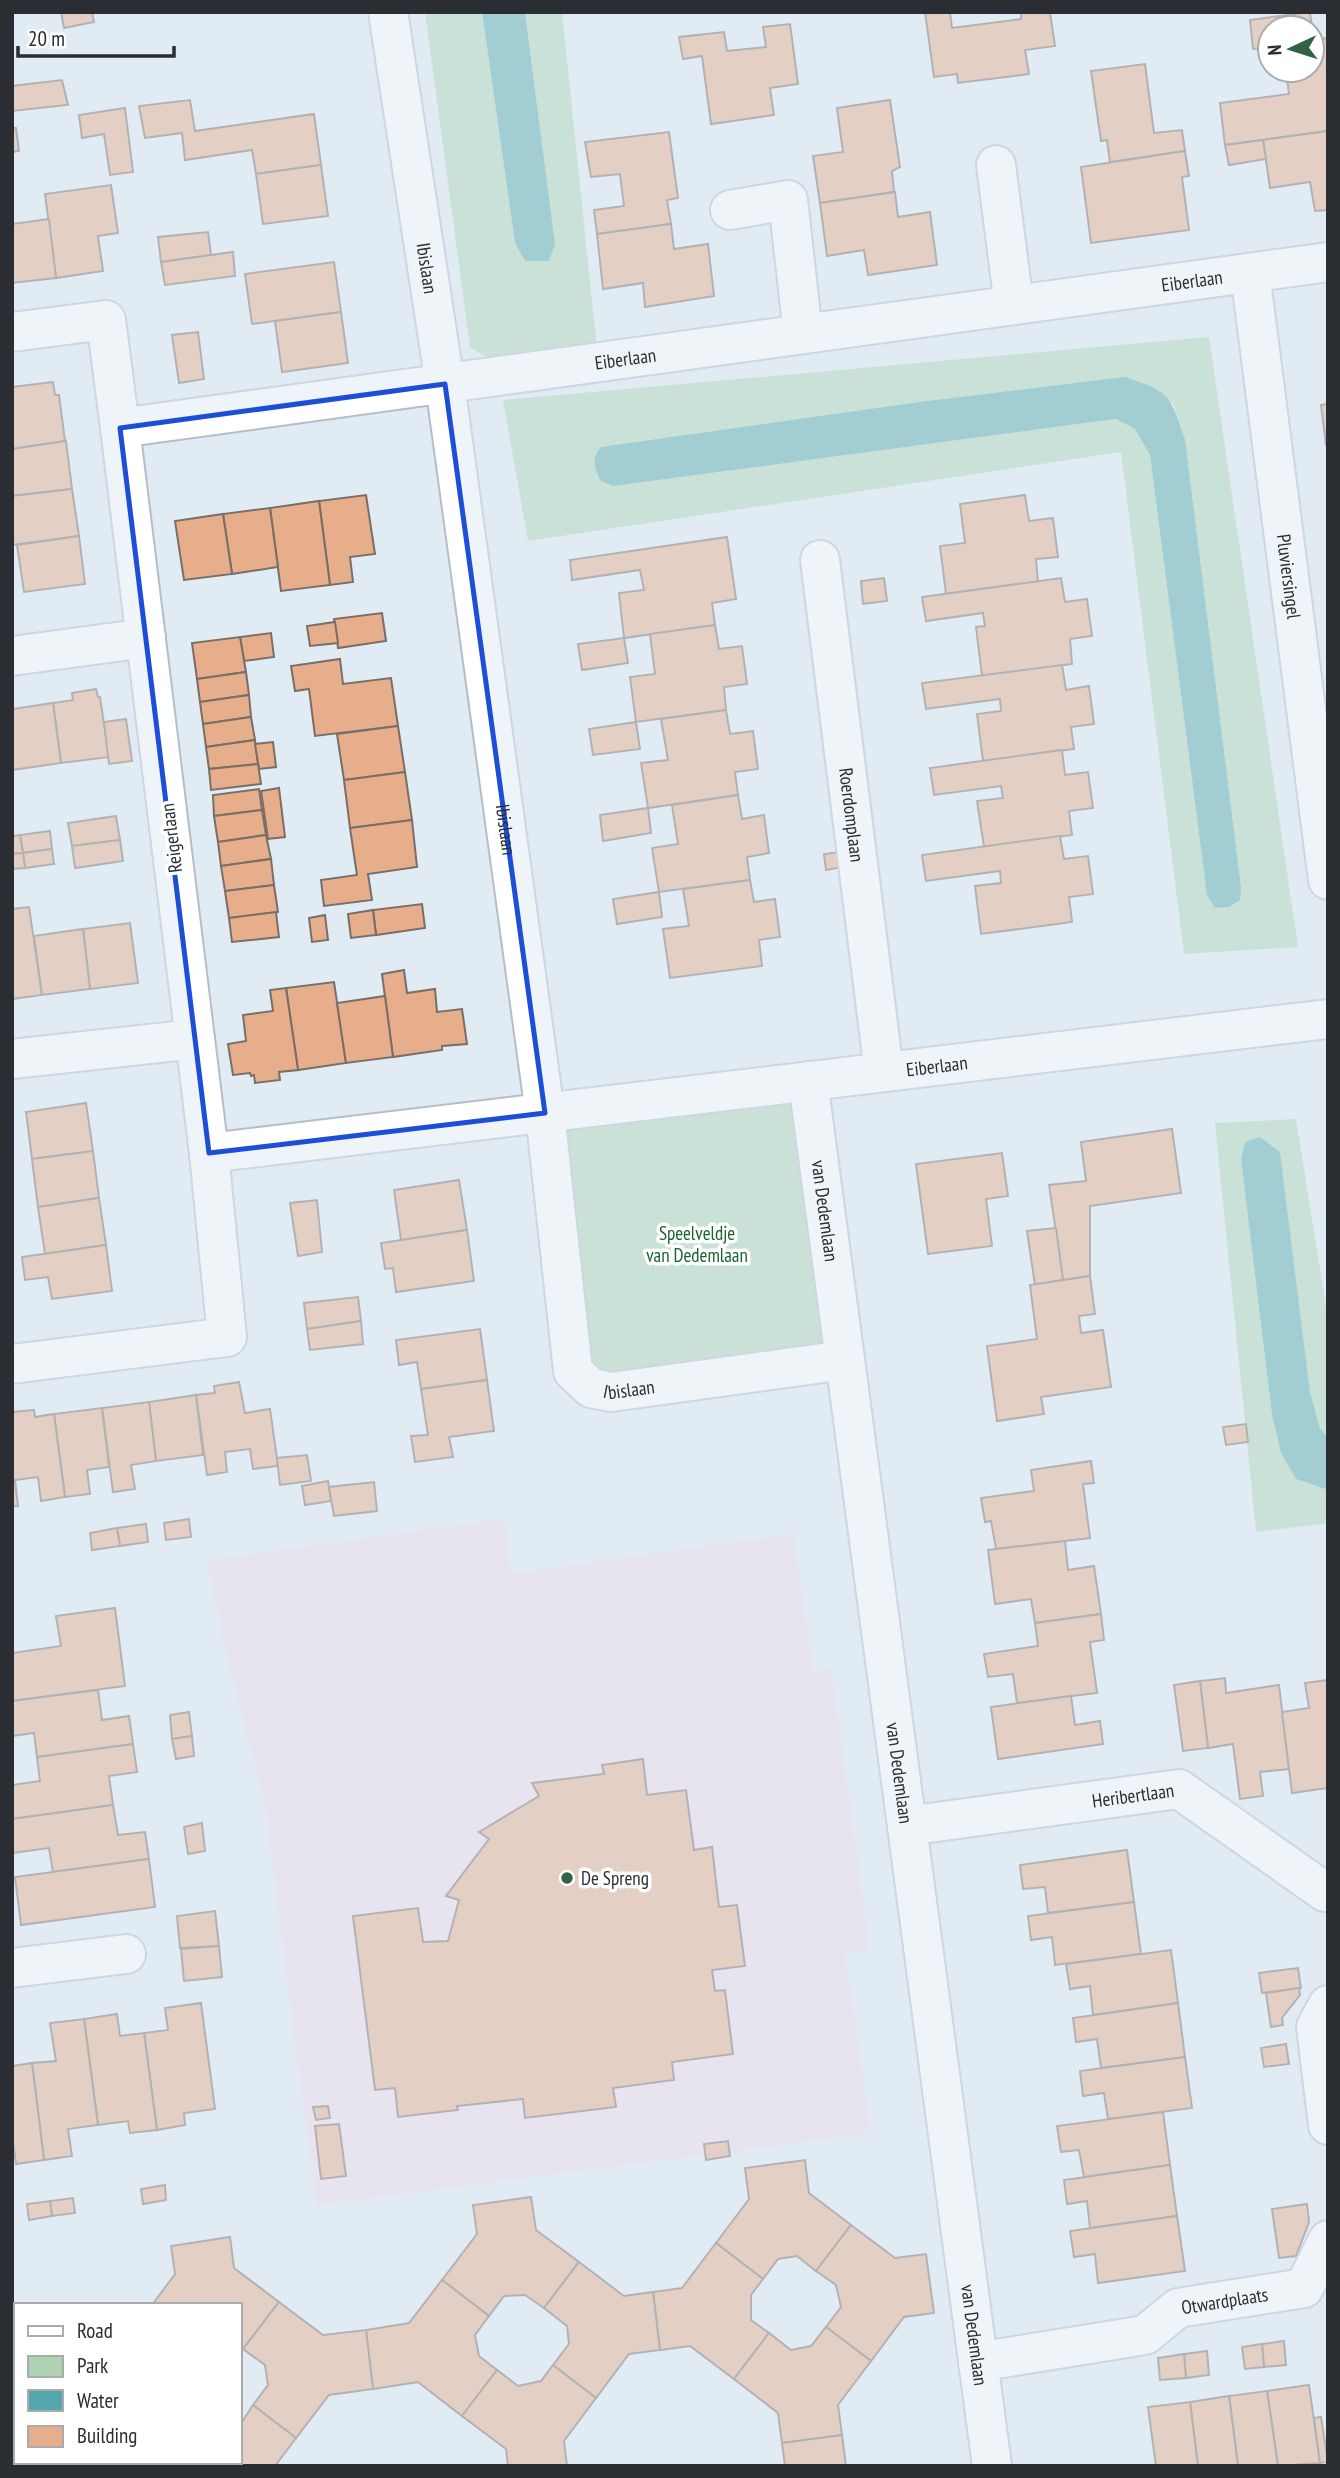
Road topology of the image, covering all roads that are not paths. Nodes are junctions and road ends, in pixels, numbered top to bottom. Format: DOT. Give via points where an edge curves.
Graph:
graph roads {
  1 [pos="388,12"];
  2 [pos="996,165"];
  3 [pos="730,210"];
  4 [pos="1328,262"];
  5 [pos="1250,273"];
  6 [pos="1014,305"];
  7 [pos="12,332"];
  8 [pos="803,334"];
  9 [pos="445,384"];
  10 [pos="120,428"];
  11 [pos="820,560"];
  12 [pos="146,638"];
  13 [pos="12,656"];
  14 [pos="1328,880"];
  15 [pos="1328,1019"];
  16 [pos="195,1039"];
  17 [pos="12,1059"];
  18 [pos="884,1072"];
  19 [pos="808,1081"];
  20 [pos="545,1112"];
  21 [pos="209,1153"];
  22 [pos="845,1360"];
  23 [pos="12,1364"];
  24 [pos="907,1826"];
  25 [pos="1327,1899"];
  26 [pos="126,1954"];
  27 [pos="12,1968"];
  28 [pos="1328,2005"];
  29 [pos="1328,2125"];
  30 [pos="1328,2240"];
  31 [pos="978,2362"];
  32 [pos="992,2466"];
  1 -- 9 [label="street, Ibislaan"];
  2 -- 6 [label="street"];
  3 -- 8 [label="street" via="788,200"];
  4 -- 5 [label="street, Eiberlaan"];
  5 -- 6 [label="street, Eiberlaan"];
  5 -- 14 [label="street, Pluviersingel"];
  6 -- 8 [label="street, Eiberlaan"];
  7 -- 10 [label="street, Reigerlaan" via="106,320"];
  8 -- 9 [label="street, Eiberlaan"];
  9 -- 10 [label="street"];
  9 -- 20 [label="street, Ibislaan"];
  10 -- 12 [label="street, Reigerlaan"];
  11 -- 18 [label="street, Roerdomplaan"];
  12 -- 13 [label="street"];
  12 -- 16 [label="street, Reigerlaan"];
  15 -- 18 [label="street, Eiberlaan"];
  16 -- 17 [label="street"];
  16 -- 21 [label="street, Reigerlaan"];
  18 -- 19 [label="street, Eiberlaan"];
  19 -- 20 [label="street, Eiberlaan"];
  19 -- 22 [label="street, van Dedemlaan"];
  20 -- 21 [label="street"];
  20 -- 22 [label="street, Ibislaan" via="573,1371 591,1388 611,1392"];
  21 -- 23 [label="street, Reigerlaan" via="227,1337"];
  22 -- 24 [label="street, van Dedemlaan"];
  24 -- 25 [label="street, Heribertlaan" via="1179,1788"];
  24 -- 31 [label="street, van Dedemlaan"];
  26 -- 27 [label="street"];
  28 -- 29 [label="street" via="1316,2027"];
  30 -- 31 [label="street, Otwardplaats" via="1304,2288 1178,2308 1145,2335"];
  31 -- 32 [label="street, van Dedemlaan"];
}
